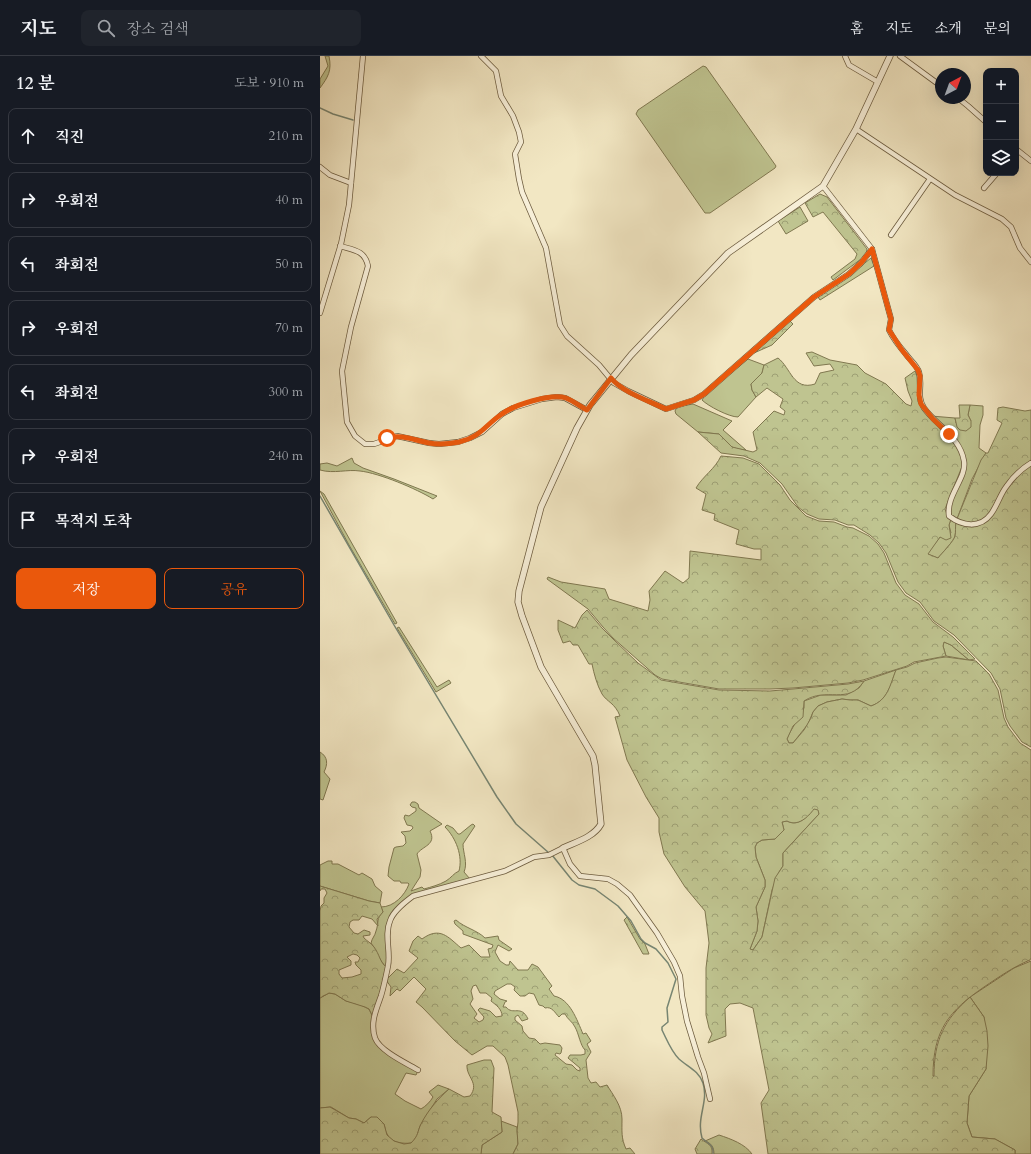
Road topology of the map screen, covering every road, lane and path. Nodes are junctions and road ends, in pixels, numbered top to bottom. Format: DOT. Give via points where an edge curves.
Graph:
graph roads {
  1 [pos="363,56"];
  2 [pos="481,56"];
  3 [pos="845,56"];
  4 [pos="890,56"];
  5 [pos="900,56"];
  6 [pos="878,82"];
  7 [pos="935,82"];
  8 [pos="966,104"];
  9 [pos="983,119"];
  10 [pos="856,129"];
  11 [pos="1019,152"];
  12 [pos="1031,161"];
  13 [pos="320,167"];
  14 [pos="994,176"];
  15 [pos="930,179"];
  16 [pos="351,183"];
  17 [pos="824,186"];
  18 [pos="984,188"];
  19 [pos="891,236"];
  20 [pos="340,246"];
  21 [pos="872,249"];
  22 [pos="1031,262"];
  23 [pos="326,294"];
  24 [pos="320,301"];
  25 [pos="320,313"];
  26 [pos="611,378"];
  27 [pos="587,410"];
  28 [pos="1031,463"];
  29 [pos="563,848"];
  30 [pos="418,1070"];
  31 [pos="710,1099"];
  1 -- 16 [label="street"];
  2 -- 26 [label="street" via="496,71 501,96 519,132 521,142 515,154 519,179 546,248 560,325 566,336"];
  3 -- 6 [label="street" via="850,65"];
  4 -- 6 [label="street"];
  5 -- 7 [label="street"];
  6 -- 10 [label="street"];
  8 -- 9 [label="street"];
  10 -- 15 [label="street"];
  10 -- 17 [label="street"];
  11 -- 12 [label="street"];
  13 -- 16 [label="street" via="330,175"];
  14 -- 18 [label="street"];
  15 -- 19 [label="street"];
  15 -- 22 [label="street" via="1002,219 1011,227 1020,248"];
  16 -- 20 [label="street"];
  17 -- 21 [label="street"];
  17 -- 26 [label="street" via="728,253"];
  20 -- 23 [label="street"];
  20 -- 27 [label="street" via="361,253 367,258 368,266 342,371 347,422 355,436 365,444 374,444 397,436 439,444 458,442 482,432 513,408 542,399 565,398"];
  21 -- 26 [label="street" via="849,274 814,297 694,400 666,409 628,391 614,383"];
  21 -- 28 [label="street" via="891,319 889,330 918,370 921,404 958,443 962,453 964,463 948,508 949,516 966,524 977,524 990,516 1005,488"];
  23 -- 24 [label="street"];
  23 -- 25 [label="street"];
  26 -- 27 [label="street"];
  27 -- 29 [label="street" via="541,507 518,602 541,667 590,749 595,765 601,824 593,833"];
  29 -- 30 [label="street" via="549,855 534,857 505,871 413,896 404,902 392,917 388,928 389,964 373,1028 380,1046"];
  29 -- 31 [label="street" via="570,864 580,876 608,879 630,895 674,962 680,976 687,1021"];
}
